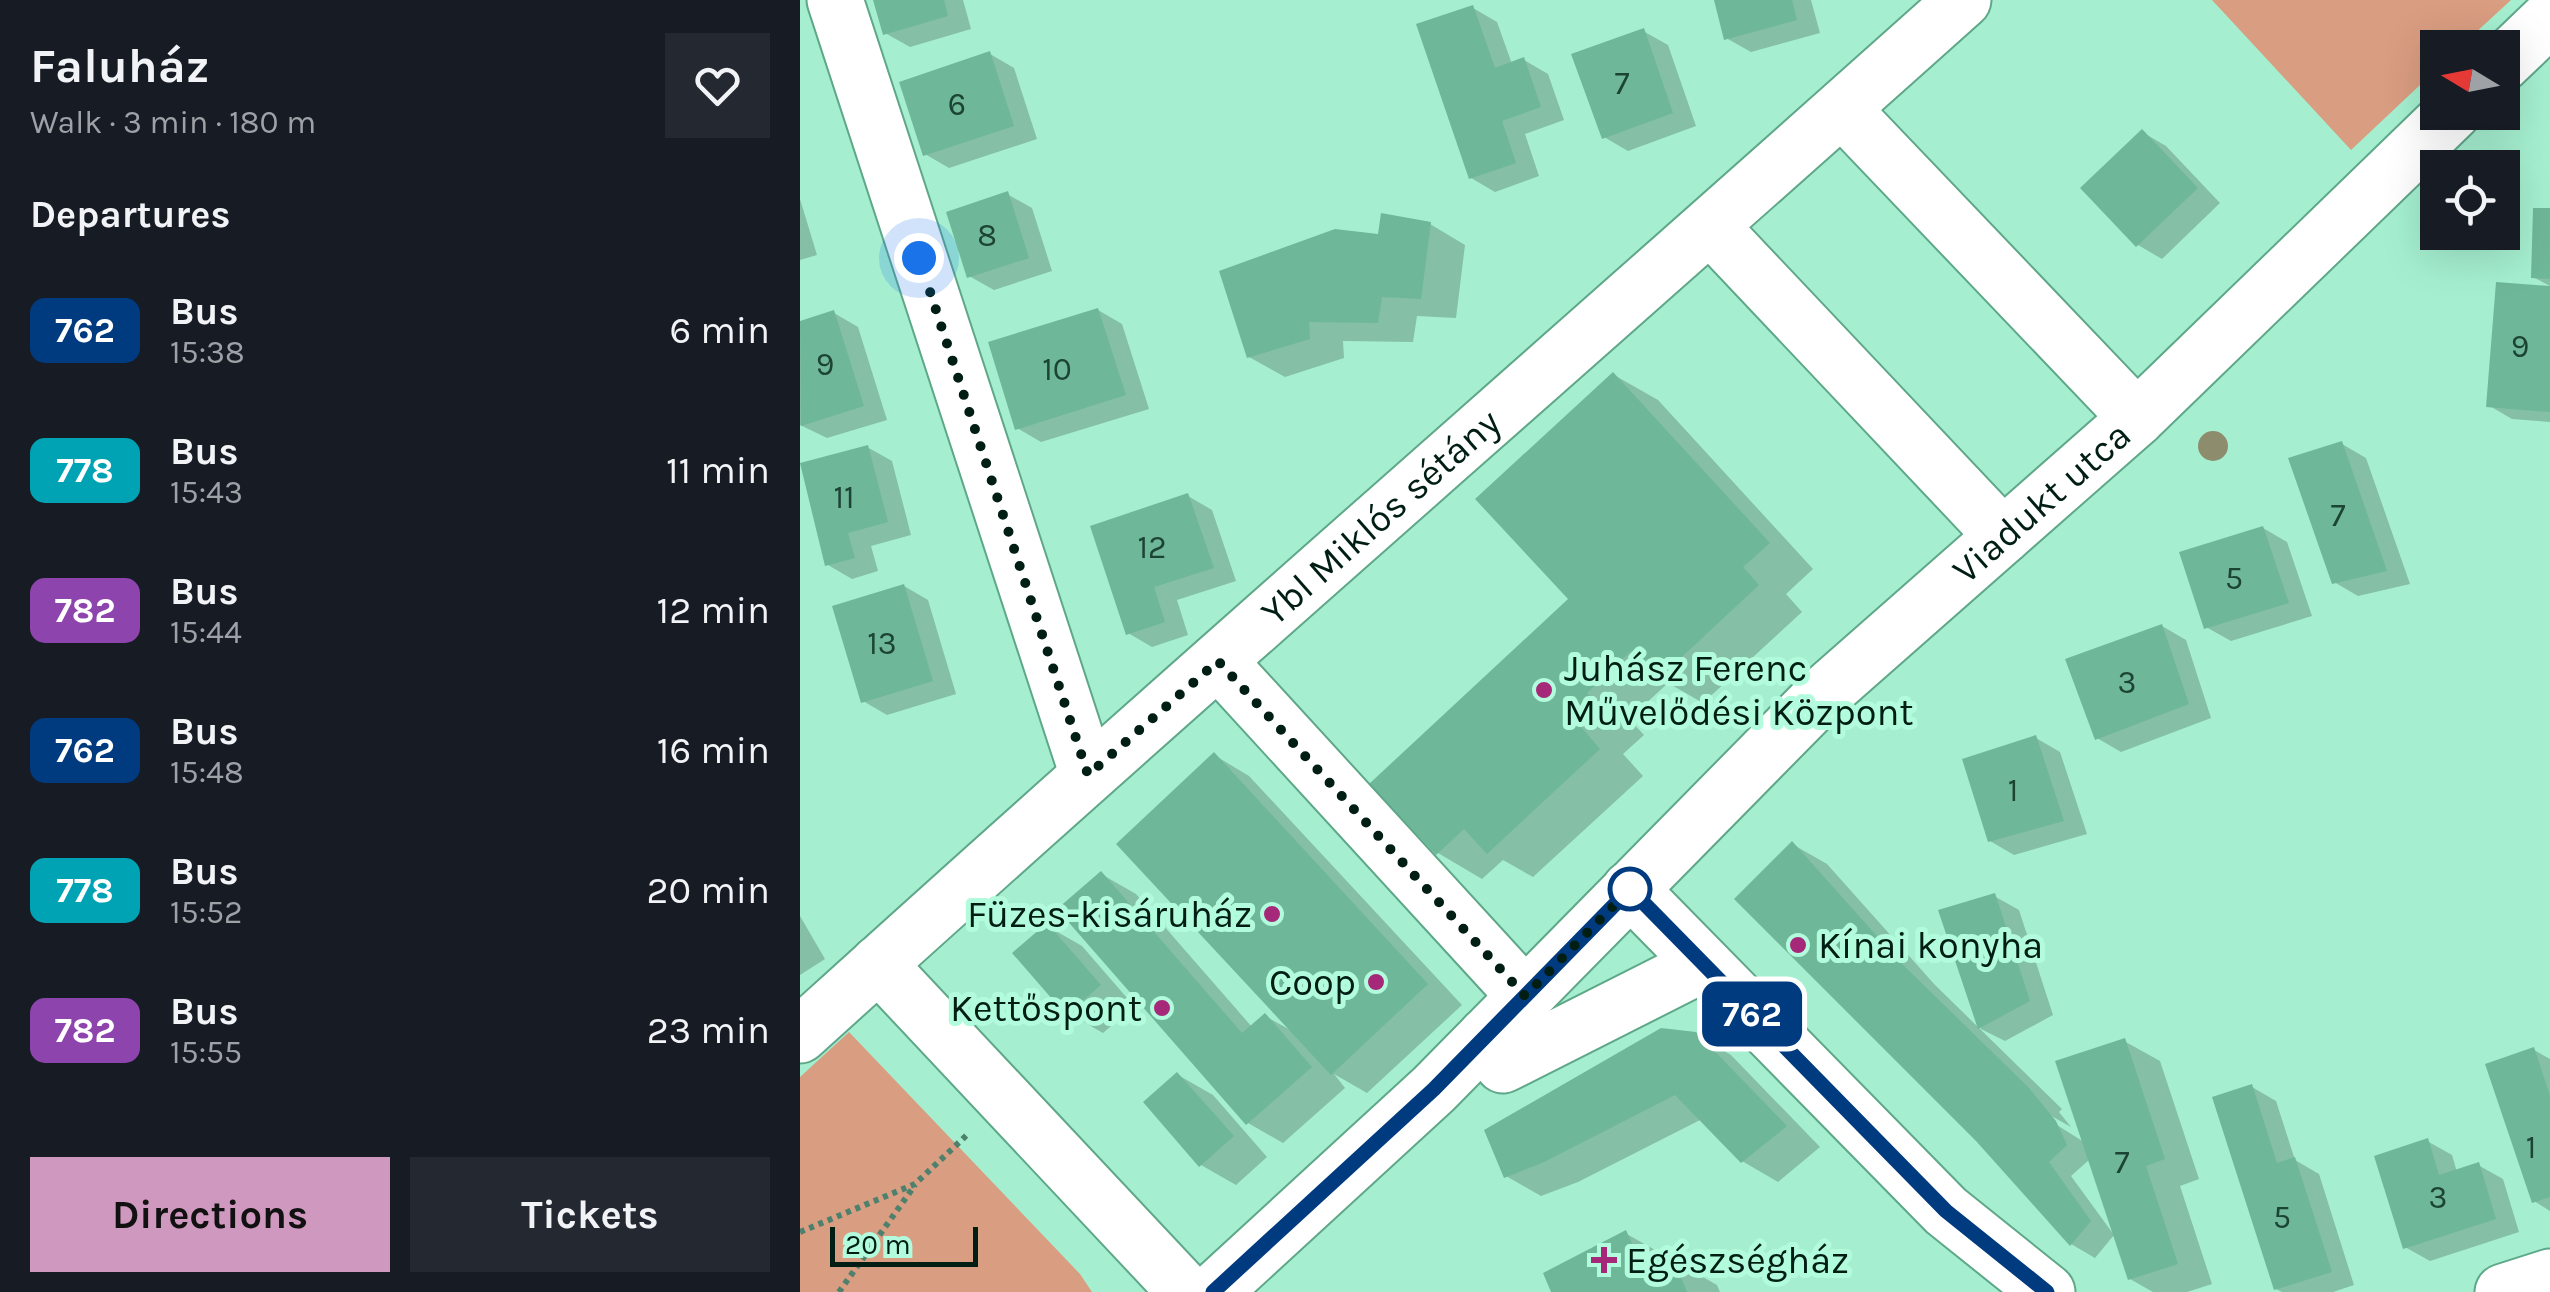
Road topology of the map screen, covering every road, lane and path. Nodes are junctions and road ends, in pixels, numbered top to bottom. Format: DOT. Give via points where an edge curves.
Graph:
graph roads {
  1 [pos="835,0"];
  2 [pos="1962,0"];
  3 [pos="2550,18"];
  4 [pos="2520,47"];
  5 [pos="1842,108"];
  6 [pos="2434,130"];
  7 [pos="1712,226"];
  8 [pos="2137,418"];
  9 [pos="2004,536"];
  10 [pos="1218,661"];
  11 [pos="1088,775"];
  12 [pos="1630,889"];
  13 [pos="878,964"];
  14 [pos="1703,964"];
  15 [pos="1525,996"];
  16 [pos="800,1035"];
  17 [pos="1486,1036"];
  18 [pos="1005,1098"];
  19 [pos="915,1184"];
  20 [pos="800,1232"];
  21 [pos="2550,1277"];
  22 [pos="839,1292"];
  23 [pos="1186,1292"];
  24 [pos="1213,1292"];
  25 [pos="2047,1292"];
  26 [pos="2503,1292"];
  1 -- 11 [label="street"];
  2 -- 5 [label="street, Ybl Miklós sétány"];
  3 -- 4 [label="street"];
  5 -- 7 [label="street, Ybl Miklós sétány"];
  5 -- 8 [label="street"];
  6 -- 8 [label="street, Viadukt utca"];
  7 -- 9 [label="street"];
  7 -- 10 [label="street, Ybl Miklós sétány"];
  8 -- 9 [label="street, Viadukt utca"];
  9 -- 12 [label="street, Viadukt utca" via="1820,697"];
  10 -- 11 [label="street, Ybl Miklós sétány"];
  10 -- 15 [label="street"];
  11 -- 13 [label="street, Ybl Miklós sétány"];
  12 -- 14 [label="street"];
  12 -- 15 [label="street, Viadukt utca"];
  13 -- 16 [label="street, Ybl Miklós sétány"];
  13 -- 18 [label="street"];
  14 -- 17 [label="street" via="1503,1065"];
  14 -- 25 [label="street" via="1946,1211"];
  15 -- 17 [label="street, Viadukt utca"];
  17 -- 24 [label="street, Viadukt utca"];
  18 -- 19 [label="path"];
  18 -- 23 [label="street"];
  19 -- 20 [label="path"];
  19 -- 22 [label="path"];
  21 -- 26 [label="street"];
}
